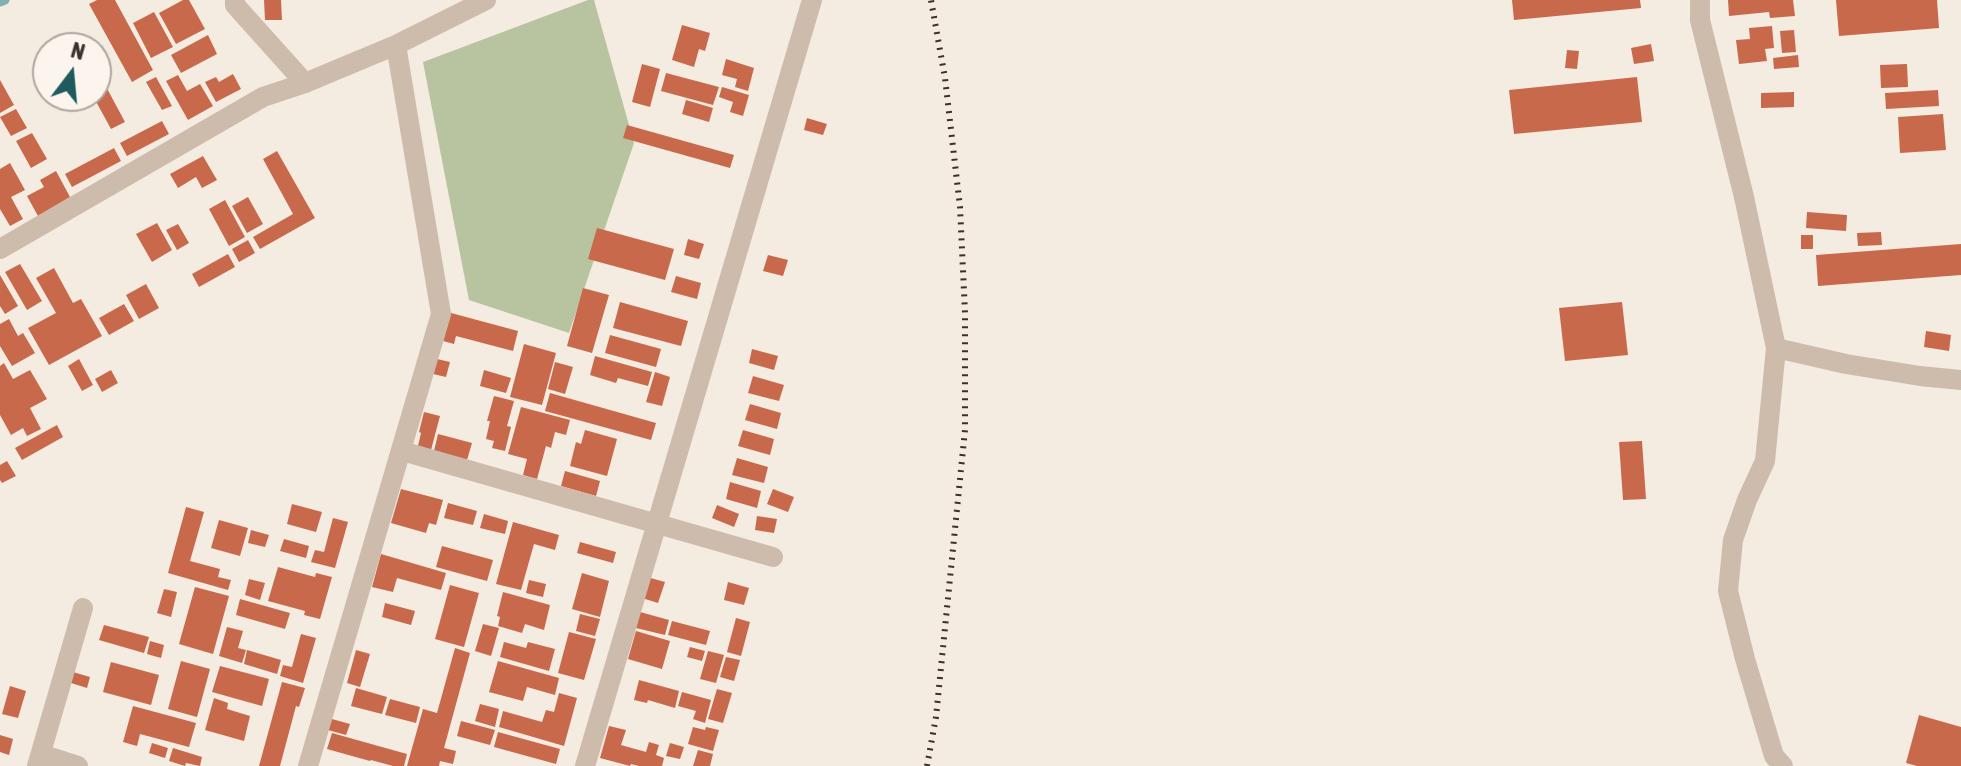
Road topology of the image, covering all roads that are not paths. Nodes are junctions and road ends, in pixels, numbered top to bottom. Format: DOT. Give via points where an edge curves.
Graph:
graph roads {
  1 [pos="235,0"];
  2 [pos="486,0"];
  3 [pos="812,0"];
  4 [pos="1700,0"];
  5 [pos="396,45"];
  6 [pos="305,83"];
  7 [pos="0,249"];
  8 [pos="1776,348"];
  9 [pos="1961,380"];
  10 [pos="402,451"];
  11 [pos="658,524"];
  12 [pos="773,557"];
  13 [pos="83,608"];
  14 [pos="39,760"];
  15 [pos="78,766"];
  16 [pos="308,766"];
  17 [pos="585,766"];
  18 [pos="1783,766"];
  1 -- 6 [label="street"];
  2 -- 5 [label="street"];
  3 -- 11 [label="street"];
  4 -- 8 [label="street" via="1700,20"];
  5 -- 6 [label="street"];
  5 -- 10 [label="street" via="441,314"];
  6 -- 7 [label="street" via="263,97"];
  8 -- 9 [label="street"];
  8 -- 18 [label="street" via="1765,461 1733,540 1728,591 1774,756"];
  10 -- 11 [label="street"];
  10 -- 16 [label="street"];
  11 -- 12 [label="street"];
  11 -- 17 [label="street"];
  13 -- 14 [label="street"];
  14 -- 15 [label="street"];
}
